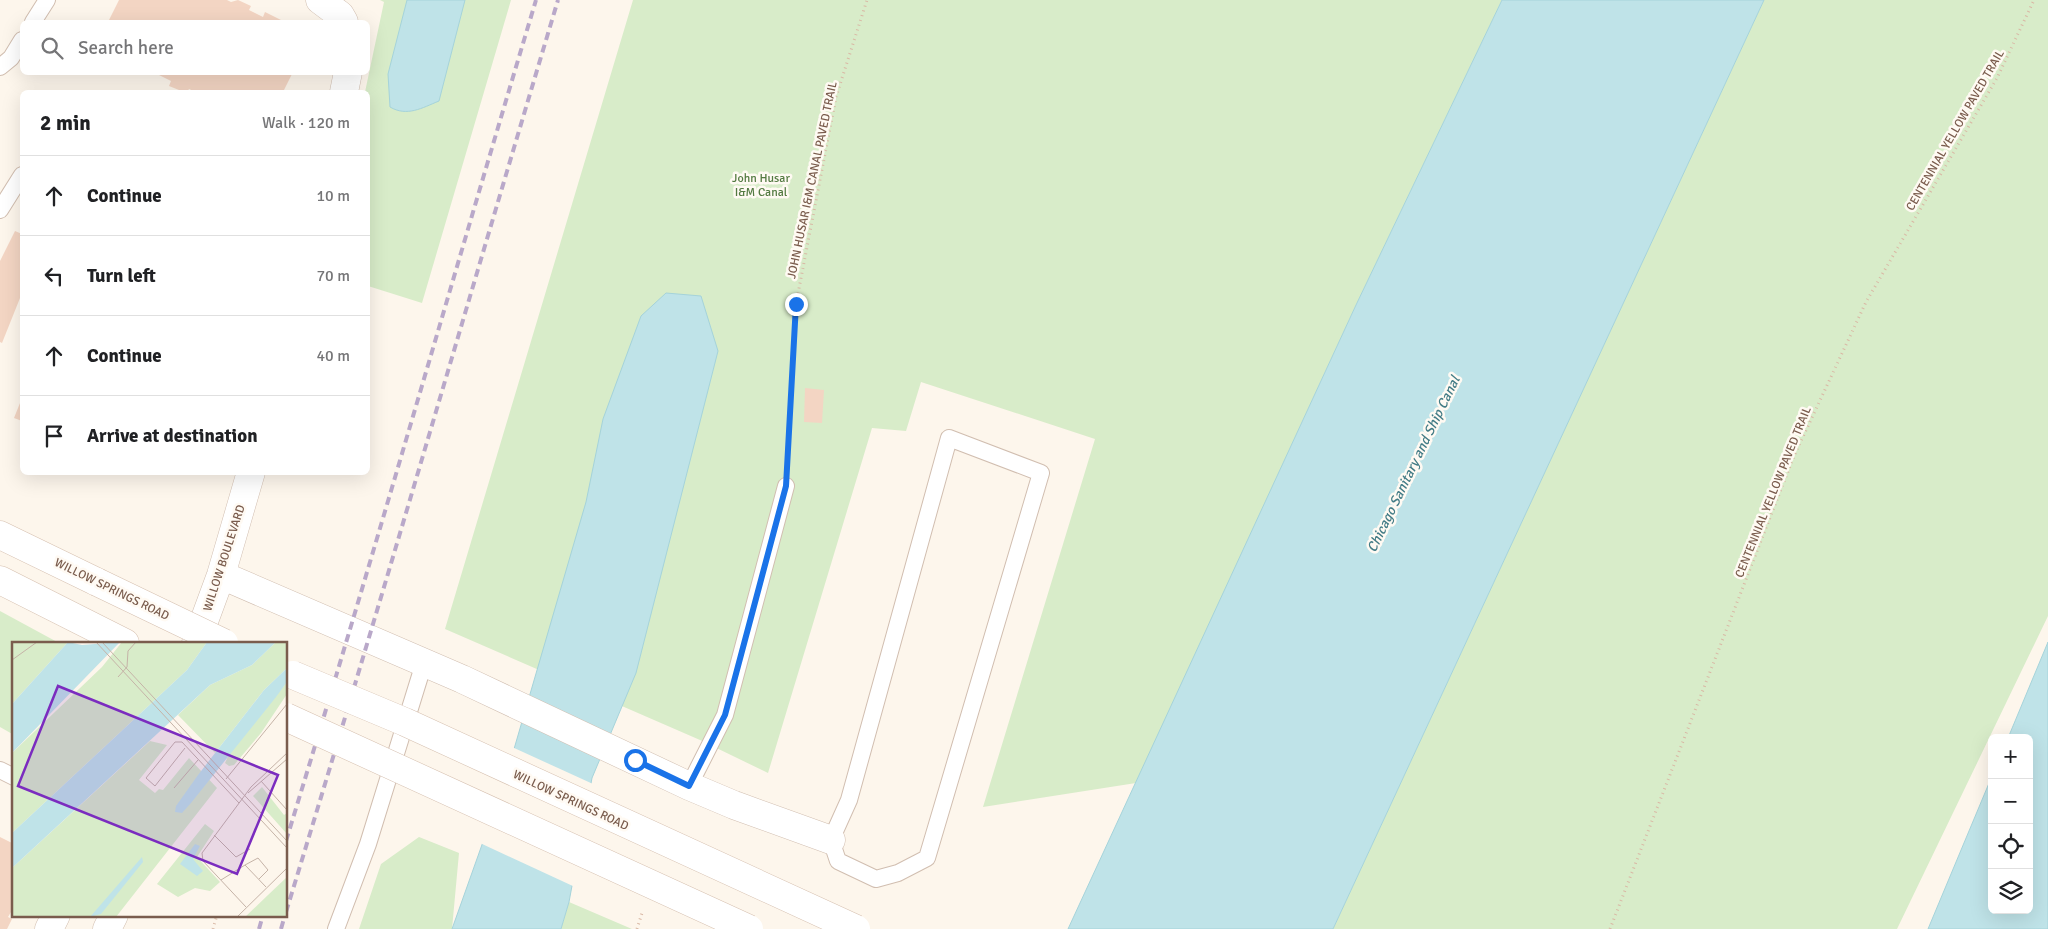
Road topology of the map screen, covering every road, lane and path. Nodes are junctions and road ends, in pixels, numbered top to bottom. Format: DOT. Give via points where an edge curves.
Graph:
graph roads {
  1 [pos="47,0"];
  2 [pos="320,0"];
  3 [pos="867,0"];
  4 [pos="2034,0"];
  5 [pos="34,20"];
  6 [pos="343,20"];
  7 [pos="20,43"];
  8 [pos="0,67"];
  9 [pos="347,75"];
  10 [pos="344,90"];
  11 [pos="20,178"];
  12 [pos="0,210"];
  13 [pos="250,475"];
  14 [pos="786,486"];
  15 [pos="0,534"];
  16 [pos="222,575"];
  17 [pos="0,580"];
  18 [pos="123,642"];
  19 [pos="196,642"];
  20 [pos="222,642"];
  21 [pos="424,663"];
  22 [pos="288,673"];
  23 [pos="288,718"];
  24 [pos="0,770"];
  25 [pos="12,776"];
  26 [pos="689,786"];
  27 [pos="831,840"];
  28 [pos="56,916"];
  29 [pos="114,916"];
  30 [pos="218,916"];
  31 [pos="49,929"];
  32 [pos="107,929"];
  33 [pos="213,929"];
  34 [pos="336,929"];
  35 [pos="749,929"];
  36 [pos="856,929"];
  37 [pos="1610,929"];
  1 -- 5 [label="lane"];
  2 -- 6 [label="main road"];
  3 -- 14 [label="path, JOHN HUSAR I&M CANAL PAVED TRAIL" via="836,97 796,304"];
  4 -- 37 [label="path, CENTENNIAL YELLOW PAVED TRAIL" via="1998,78 1866,302 1794,456"];
  7 -- 8 [label="lane" via="11,58"];
  9 -- 10 [label="main road"];
  11 -- 12 [label="lane"];
  13 -- 16 [label="main road, WILLOW BOULEVARD"];
  14 -- 26 [label="lane" via="725,715"];
  15 -- 20 [label="main road, WILLOW SPRINGS ROAD, bridge"];
  16 -- 19 [label="main road, WILLOW BOULEVARD"];
  16 -- 21 [label="main road"];
  17 -- 18 [label="main road"];
  21 -- 26 [label="main road"];
  21 -- 34 [label="lane" via="368,844"];
  22 -- 36 [label="main road, WILLOW SPRINGS ROAD, bridge" via="405,722"];
  23 -- 35 [label="main road, bridge"];
  24 -- 25 [label="lane"];
  26 -- 27 [label="main road"];
  27 -- 27 [label="lane" via="838,861 876,879 898,873 927,858 1041,473 950,438 850,800"];
  28 -- 31 [label="main road"];
  29 -- 32 [label="main road"];
  30 -- 33 [label="path"];
}
